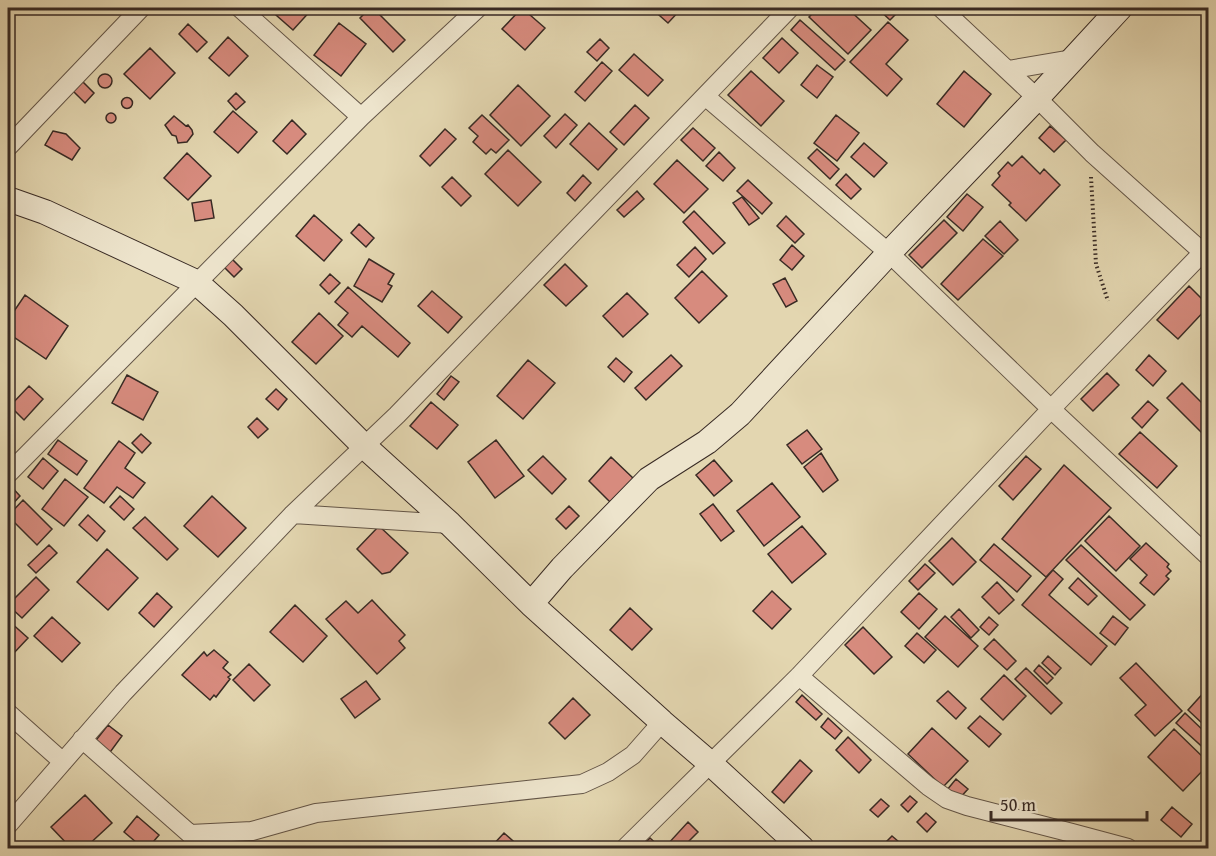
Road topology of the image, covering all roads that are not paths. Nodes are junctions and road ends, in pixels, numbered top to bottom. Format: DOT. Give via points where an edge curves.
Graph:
graph roads {
  1 [pos="141,8"];
  2 [pos="240,8"];
  3 [pos="478,8"];
  4 [pos="790,8"];
  5 [pos="944,8"];
  6 [pos="1120,8"];
  7 [pos="1072,59"];
  8 [pos="1008,70"];
  9 [pos="705,96"];
  10 [pos="1037,98"];
  11 [pos="361,117"];
  12 [pos="8,147"];
  13 [pos="8,199"];
  14 [pos="1207,252"];
  15 [pos="889,253"];
  16 [pos="196,282"];
  17 [pos="1051,409"];
  18 [pos="364,446"];
  19 [pos="8,474"];
  20 [pos="293,514"];
  21 [pos="450,525"];
  22 [pos="1209,556"];
  23 [pos="531,604"];
  24 [pos="799,676"];
  25 [pos="8,713"];
  26 [pos="662,722"];
  27 [pos="82,739"];
  28 [pos="63,762"];
  29 [pos="711,764"];
  30 [pos="8,825"];
  31 [pos="190,834"];
  32 [pos="251,840"];
  33 [pos="205,849"];
  34 [pos="625,849"];
  35 [pos="802,849"];
  36 [pos="1128,849"];
  1 -- 12 [label="street"];
  2 -- 11 [label="street"];
  3 -- 11 [label="street"];
  4 -- 9 [label="street"];
  5 -- 8 [label="street"];
  6 -- 7 [label="main road"];
  7 -- 8 [label="street"];
  7 -- 10 [label="main road"];
  8 -- 10 [label="street"];
  9 -- 15 [label="street"];
  9 -- 18 [label="street"];
  10 -- 14 [label="street" via="1092,153"];
  10 -- 15 [label="main road"];
  11 -- 16 [label="street"];
  13 -- 16 [label="main road" via="45,212"];
  14 -- 17 [label="street"];
  15 -- 17 [label="street"];
  15 -- 23 [label="main road" via="740,414 707,442 649,479"];
  16 -- 18 [label="main road"];
  16 -- 19 [label="street"];
  17 -- 22 [label="street"];
  17 -- 24 [label="street"];
  18 -- 20 [label="street"];
  18 -- 21 [label="main road"];
  20 -- 21 [label="street"];
  20 -- 27 [label="street"];
  21 -- 23 [label="main road"];
  23 -- 26 [label="main road"];
  24 -- 29 [label="street"];
  24 -- 36 [label="street" via="947,799"];
  25 -- 28 [label="street"];
  26 -- 29 [label="main road"];
  26 -- 32 [label="street" via="633,755 582,784 316,813"];
  27 -- 28 [label="street"];
  27 -- 31 [label="street"];
  28 -- 30 [label="street"];
  29 -- 34 [label="street"];
  29 -- 35 [label="main road"];
  31 -- 32 [label="street"];
  31 -- 33 [label="street"];
}
